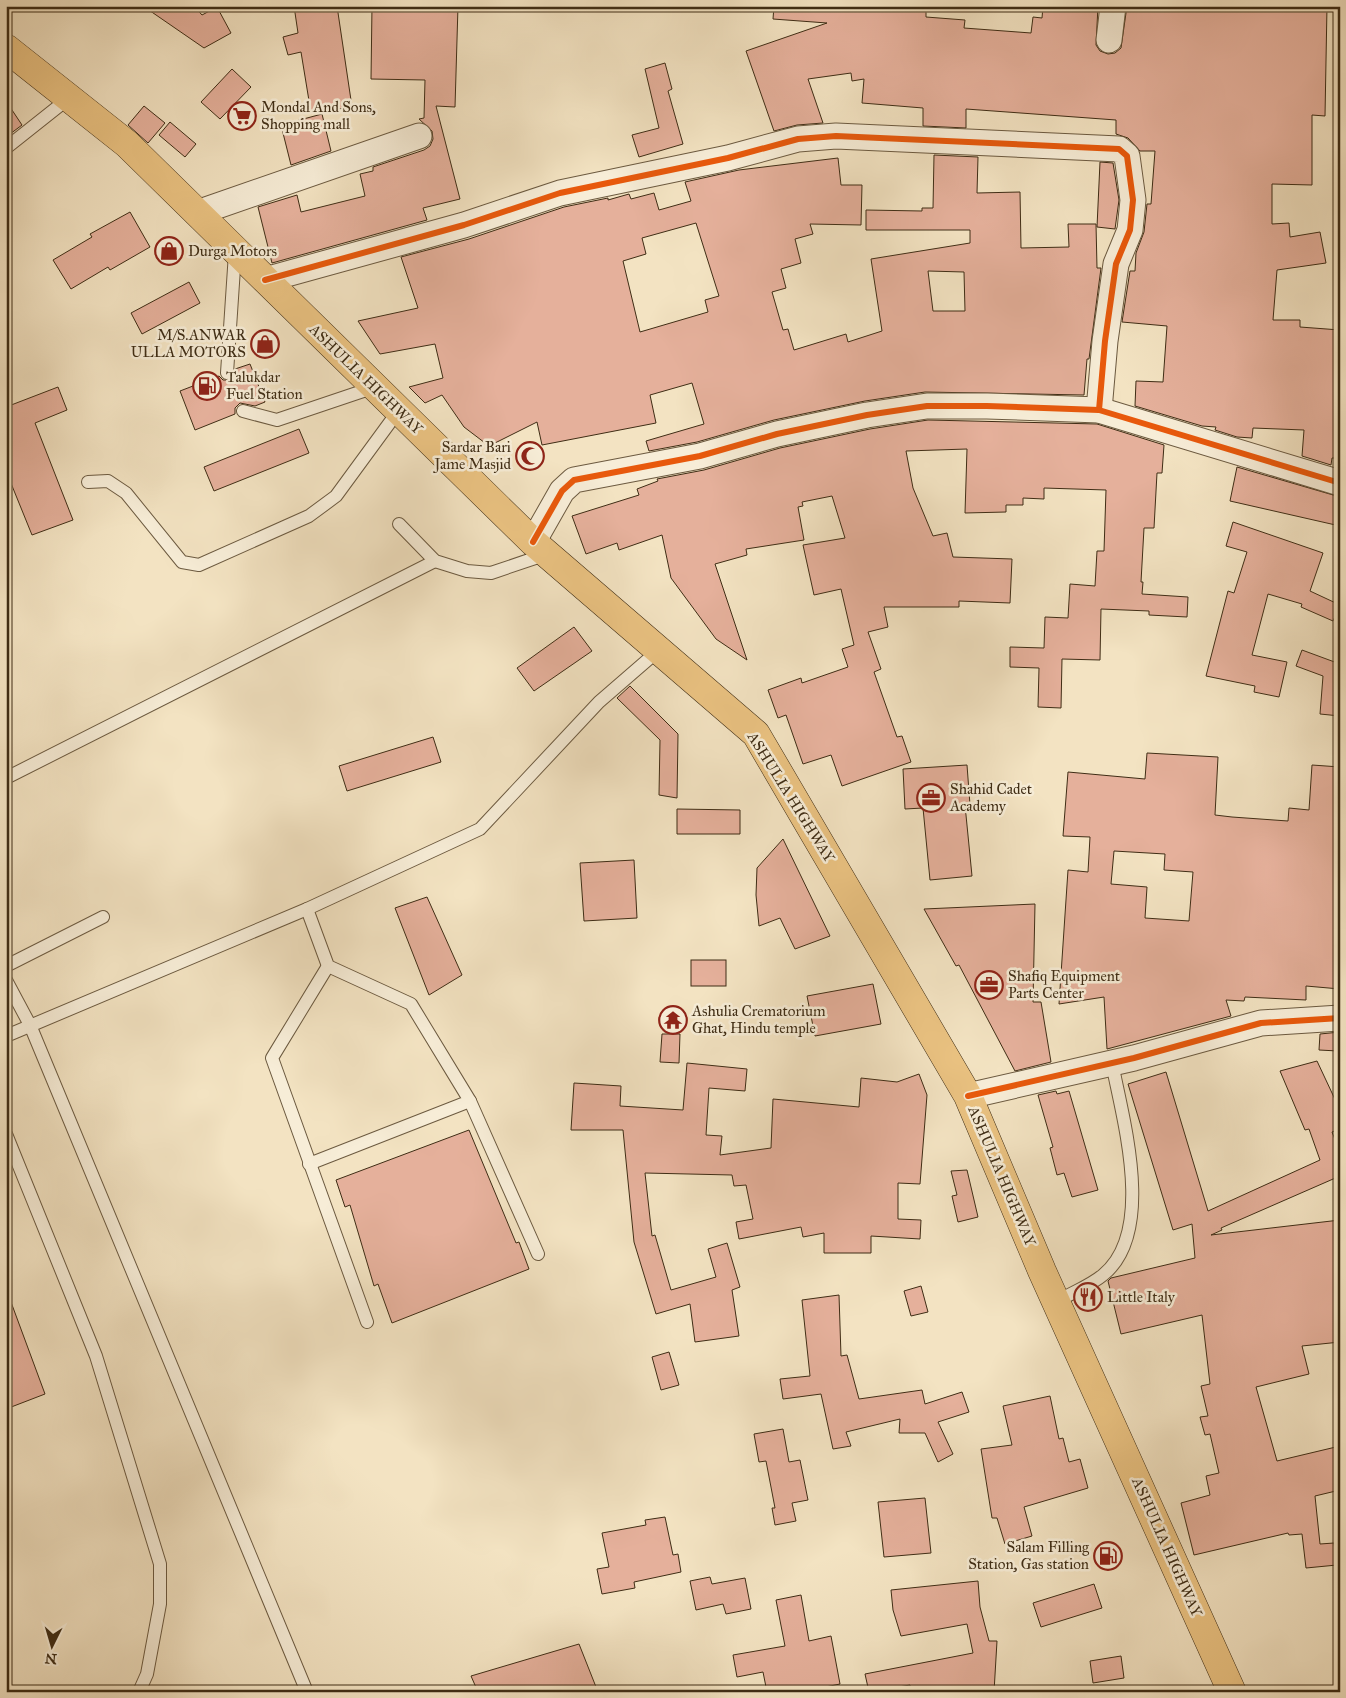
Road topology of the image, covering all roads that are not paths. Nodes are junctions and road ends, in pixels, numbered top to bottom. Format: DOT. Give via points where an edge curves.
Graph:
graph roads {
  1 [pos="1113,6"];
  2 [pos="1109,40"];
  3 [pos="6,48"];
  4 [pos="69,98"];
  5 [pos="418,136"];
  6 [pos="6,148"];
  7 [pos="197,213"];
  8 [pos="235,250"];
  9 [pos="265,280"];
  10 [pos="227,373"];
  11 [pos="375,387"];
  12 [pos="399,410"];
  13 [pos="1099,410"];
  14 [pos="243,411"];
  15 [pos="88,482"];
  16 [pos="1340,483"];
  17 [pos="399,524"];
  18 [pos="540,548"];
  19 [pos="435,561"];
  20 [pos="659,650"];
  21 [pos="6,778"];
  22 [pos="307,909"];
  23 [pos="103,917"];
  24 [pos="6,966"];
  25 [pos="328,966"];
  26 [pos="6,980"];
  27 [pos="1340,1018"];
  28 [pos="30,1025"];
  29 [pos="6,1036"];
  30 [pos="1112,1063"];
  31 [pos="968,1096"];
  32 [pos="470,1101"];
  33 [pos="6,1134"];
  34 [pos="309,1164"];
  35 [pos="538,1254"];
  36 [pos="1056,1302"];
  37 [pos="367,1322"];
  38 [pos="139,1692"];
  39 [pos="307,1692"];
  40 [pos="1232,1692"];
  1 -- 2 [label="street"];
  3 -- 4 [label="highway, ASHULIA HIGHWAY"];
  4 -- 6 [label="lane"];
  4 -- 7 [label="highway, ASHULIA HIGHWAY" via="127,144"];
  5 -- 7 [label="street"];
  7 -- 8 [label="highway, ASHULIA HIGHWAY"];
  8 -- 9 [label="highway, ASHULIA HIGHWAY"];
  8 -- 10 [label="lane"];
  9 -- 11 [label="highway, ASHULIA HIGHWAY"];
  9 -- 13 [label="street" via="464,226 560,193 728,158 798,139 836,136 1119,149 1127,156 1133,200 1130,230 1116,264"];
  11 -- 12 [label="highway, ASHULIA HIGHWAY"];
  11 -- 14 [label="lane" via="278,420"];
  12 -- 15 [label="lane" via="336,496 309,516 199,565 182,562 126,493 108,481"];
  12 -- 18 [label="highway, ASHULIA HIGHWAY"];
  13 -- 16 [label="street"];
  13 -- 18 [label="street" via="927,406 777,434 700,456 574,480 562,491"];
  17 -- 19 [label="lane"];
  18 -- 19 [label="lane" via="491,573 467,571"];
  18 -- 20 [label="highway, ASHULIA HIGHWAY"];
  19 -- 21 [label="lane"];
  20 -- 22 [label="lane" via="599,702 480,829"];
  20 -- 31 [label="highway, ASHULIA HIGHWAY" via="756,734"];
  22 -- 25 [label="lane"];
  22 -- 28 [label="lane"];
  23 -- 24 [label="lane"];
  25 -- 32 [label="lane" via="411,1004"];
  25 -- 34 [label="lane" via="272,1058"];
  26 -- 28 [label="lane"];
  27 -- 30 [label="street" via="1261,1022"];
  28 -- 29 [label="lane"];
  28 -- 39 [label="lane"];
  30 -- 31 [label="street"];
  30 -- 36 [label="lane" via="1129,1150 1132,1216 1124,1249 1103,1275"];
  31 -- 36 [label="highway, ASHULIA HIGHWAY"];
  32 -- 34 [label="lane"];
  32 -- 35 [label="lane"];
  33 -- 38 [label="lane" via="96,1356 160,1564 160,1604 147,1674"];
  34 -- 37 [label="lane"];
  36 -- 40 [label="highway, ASHULIA HIGHWAY"];
}
